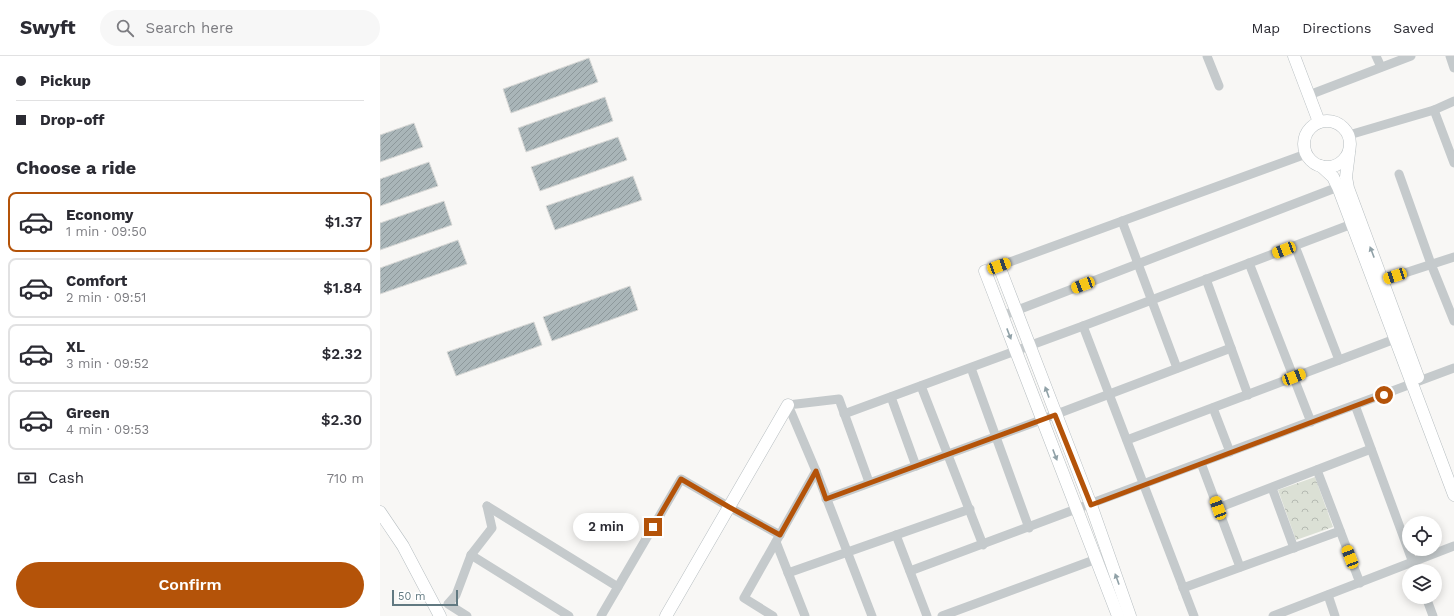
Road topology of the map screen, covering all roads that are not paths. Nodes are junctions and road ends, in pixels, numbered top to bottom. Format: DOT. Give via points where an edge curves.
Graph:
graph roads {
  1 [pos="1207,56"];
  2 [pos="1294,56"];
  3 [pos="1376,56"];
  4 [pos="1410,56"];
  5 [pos="1450,56"];
  6 [pos="1381,67"];
  7 [pos="1454,68"];
  8 [pos="1219,86"];
  9 [pos="1309,95"];
  10 [pos="1454,101"];
  11 [pos="1434,110"];
  12 [pos="1319,122"];
  13 [pos="1349,135"];
  14 [pos="1349,153"];
  15 [pos="1306,154"];
  16 [pos="1454,162"];
  17 [pos="1320,166"];
  18 [pos="1399,174"];
  19 [pos="1338,187"];
  20 [pos="1122,221"];
  21 [pos="1352,224"];
  22 [pos="1295,246"];
  23 [pos="1454,257"];
  24 [pos="1249,263"];
  25 [pos="1138,264"];
  26 [pos="1431,264"];
  27 [pos="999,266"];
  28 [pos="985,271"];
  29 [pos="1206,279"];
  30 [pos="1378,281"];
  31 [pos="1151,300"];
  32 [pos="1015,311"];
  33 [pos="1002,316"];
  34 [pos="1454,321"];
  35 [pos="1083,326"];
  36 [pos="1395,339"];
  37 [pos="1030,346"];
  38 [pos="1230,348"];
  39 [pos="1016,351"];
  40 [pos="1339,360"];
  41 [pos="971,368"];
  42 [pos="1177,368"];
  43 [pos="1454,368"];
  44 [pos="1294,377"];
  45 [pos="1416,383"];
  46 [pos="921,386"];
  47 [pos="1109,394"];
  48 [pos="1248,395"];
  49 [pos="891,396"];
  50 [pos="788,405"];
  51 [pos="1355,405"];
  52 [pos="1213,408"];
  53 [pos="844,414"];
  54 [pos="1055,415"];
  55 [pos="1042,420"];
  56 [pos="1311,422"];
  57 [pos="996,436"];
  58 [pos="1127,440"];
  59 [pos="1371,449"];
  60 [pos="1230,452"];
  61 [pos="948,454"];
  62 [pos="1201,463"];
  63 [pos="916,466"];
  64 [pos="1317,470"];
  65 [pos="816,471"];
  66 [pos="1454,472"];
  67 [pos="869,482"];
  68 [pos="1144,485"];
  69 [pos="1272,488"];
  70 [pos="1454,495"];
  71 [pos="826,499"];
  72 [pos="1091,505"];
  73 [pos="729,507"];
  74 [pos="970,508"];
  75 [pos="1218,508"];
  76 [pos="1076,510"];
  77 [pos="380,512"];
  78 [pos="1029,528"];
  79 [pos="1340,530"];
  80 [pos="896,535"];
  81 [pos="778,539"];
  82 [pos="983,544"];
  83 [pos="1454,546"];
  84 [pos="1294,548"];
  85 [pos="846,552"];
  86 [pos="1109,555"];
  87 [pos="472,556"];
  88 [pos="1095,559"];
  89 [pos="1414,564"];
  90 [pos="1421,564"];
  91 [pos="1240,568"];
  92 [pos="1402,571"];
  93 [pos="910,572"];
  94 [pos="788,573"];
  95 [pos="1360,583"];
  96 [pos="618,587"];
  97 [pos="1184,588"];
  98 [pos="1328,595"];
  99 [pos="1429,604"];
  100 [pos="440,616"];
  101 [pos="467,616"];
  102 [pos="569,616"];
  103 [pos="601,616"];
  104 [pos="666,616"];
  105 [pos="773,616"];
  106 [pos="805,616"];
  107 [pos="872,616"];
  108 [pos="927,616"];
  109 [pos="942,616"];
  110 [pos="1118,616"];
  111 [pos="1130,616"];
  112 [pos="1194,616"];
  113 [pos="1273,616"];
  114 [pos="1335,616"];
  115 [pos="1433,616"];
  1 -- 8 [label="street"];
  2 -- 9 [label="street"];
  3 -- 6 [label="street"];
  4 -- 6 [label="street"];
  5 -- 7 [label="street"];
  6 -- 9 [label="street"];
  9 -- 12 [label="street"];
  10 -- 11 [label="street"];
  11 -- 13 [label="street"];
  11 -- 16 [label="street"];
  12 -- 13 [label="street" via="1328,120 1339,124"];
  12 -- 15 [label="street" via="1306,134"];
  13 -- 14 [label="street"];
  14 -- 17 [label="street" via="1337,165"];
  30 -- 14 [label="street, one-way" via="1348,188 1346,172"];
  15 -- 17 [label="street"];
  15 -- 20 [label="street"];
  17 -- 19 [label="street" via="1330,173"];
  18 -- 26 [label="street"];
  19 -- 21 [label="street"];
  19 -- 25 [label="street"];
  20 -- 25 [label="street"];
  20 -- 27 [label="street"];
  21 -- 22 [label="street"];
  21 -- 30 [label="street"];
  22 -- 24 [label="street"];
  22 -- 40 [label="street"];
  23 -- 26 [label="street"];
  24 -- 29 [label="street"];
  24 -- 44 [label="street"];
  25 -- 31 [label="street"];
  25 -- 32 [label="street"];
  26 -- 30 [label="street"];
  26 -- 34 [label="street"];
  27 -- 28 [label="street"];
  27 -- 32 [label="street"];
  28 -- 33 [label="street"];
  29 -- 31 [label="street"];
  29 -- 38 [label="street"];
  30 -- 36 [label="street"];
  30 -- 45 [label="street"];
  31 -- 35 [label="street"];
  31 -- 42 [label="street"];
  32 -- 33 [label="street"];
  32 -- 37 [label="street"];
  33 -- 39 [label="street, one-way"];
  35 -- 37 [label="street"];
  35 -- 47 [label="street"];
  36 -- 40 [label="street"];
  36 -- 45 [label="street"];
  37 -- 39 [label="street"];
  54 -- 37 [label="street, one-way"];
  38 -- 42 [label="street"];
  38 -- 48 [label="street"];
  39 -- 41 [label="street"];
  39 -- 55 [label="street"];
  40 -- 44 [label="street"];
  41 -- 46 [label="street"];
  41 -- 57 [label="street"];
  42 -- 47 [label="street"];
  43 -- 45 [label="street"];
  44 -- 48 [label="street"];
  44 -- 56 [label="street"];
  45 -- 51 [label="street"];
  45 -- 66 [label="street"];
  45 -- 70 [label="street"];
  46 -- 49 [label="street"];
  46 -- 61 [label="street"];
  47 -- 54 [label="street"];
  47 -- 58 [label="street"];
  48 -- 52 [label="street"];
  49 -- 53 [label="street"];
  49 -- 63 [label="street"];
  50 -- 53 [label="street" via="839,399"];
  50 -- 65 [label="street"];
  50 -- 73 [label="street"];
  51 -- 56 [label="street"];
  51 -- 59 [label="street"];
  52 -- 58 [label="street"];
  52 -- 60 [label="street"];
  53 -- 67 [label="street"];
  54 -- 55 [label="street"];
  54 -- 72 [label="street"];
  55 -- 57 [label="street"];
  55 -- 76 [label="street, one-way"];
  56 -- 60 [label="street"];
  57 -- 61 [label="street"];
  57 -- 78 [label="street"];
  58 -- 68 [label="street"];
  59 -- 64 [label="street"];
  59 -- 89 [label="street"];
  60 -- 62 [label="street"];
  61 -- 63 [label="street"];
  61 -- 74 [label="street"];
  62 -- 68 [label="street"];
  62 -- 75 [label="street"];
  63 -- 67 [label="street"];
  64 -- 69 [label="street"];
  64 -- 79 [label="street"];
  65 -- 71 [label="street"];
  65 -- 81 [label="street"];
  67 -- 71 [label="street"];
  68 -- 72 [label="street"];
  68 -- 97 [label="street"];
  69 -- 75 [label="street"];
  69 -- 84 [label="street"];
  71 -- 85 [label="street"];
  72 -- 76 [label="street"];
  72 -- 86 [label="street"];
  73 -- 81 [label="street"];
  73 -- 96 [label="street" via="681,479"];
  73 -- 104 [label="street"];
  74 -- 80 [label="street"];
  74 -- 82 [label="street"];
  75 -- 91 [label="street"];
  76 -- 78 [label="street"];
  76 -- 88 [label="street"];
  77 -- 100 [label="street" via="403,546"];
  78 -- 82 [label="street"];
  79 -- 84 [label="street"];
  79 -- 95 [label="street"];
  80 -- 85 [label="street"];
  80 -- 93 [label="street"];
  81 -- 94 [label="street"];
  81 -- 105 [label="street" via="744,598"];
  82 -- 93 [label="street"];
  83 -- 90 [label="street"];
  84 -- 91 [label="street"];
  85 -- 94 [label="street"];
  85 -- 107 [label="street"];
  86 -- 88 [label="street"];
  111 -- 86 [label="street, one-way"];
  87 -- 96 [label="street" via="492,528 487,506"];
  87 -- 101 [label="street" via="456,595 448,604"];
  87 -- 102 [label="street"];
  88 -- 109 [label="street"];
  88 -- 110 [label="street"];
  91 -- 97 [label="street"];
  92 -- 95 [label="street"];
  93 -- 108 [label="street"];
  94 -- 106 [label="street"];
  95 -- 98 [label="street"];
  96 -- 103 [label="street"];
  97 -- 112 [label="street"];
  98 -- 113 [label="street"];
  98 -- 114 [label="street"];
  99 -- 115 [label="street"];
}
